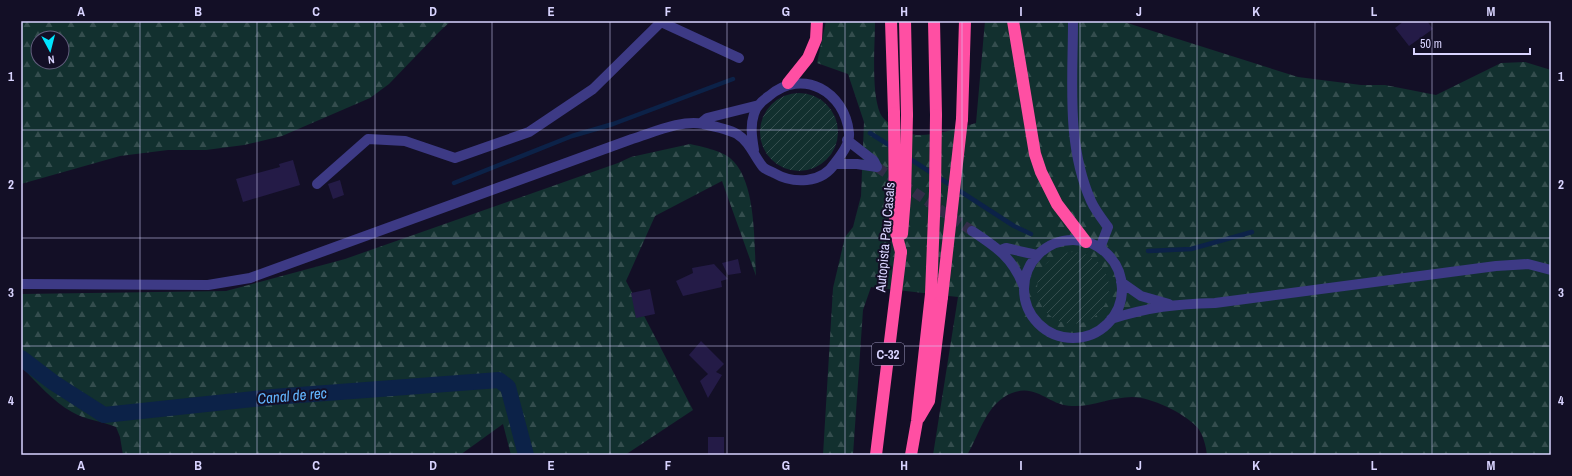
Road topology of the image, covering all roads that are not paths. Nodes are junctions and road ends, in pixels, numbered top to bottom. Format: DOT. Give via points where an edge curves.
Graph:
graph roads {
  1 [pos="817,21"];
  2 [pos="891,21"];
  3 [pos="905,21"];
  4 [pos="934,21"];
  5 [pos="965,21"];
  6 [pos="1013,21"];
  7 [pos="1073,21"];
  8 [pos="739,58"];
  9 [pos="788,84"];
  10 [pos="759,105"];
  11 [pos="701,123"];
  12 [pos="847,140"];
  13 [pos="754,150"];
  14 [pos="835,164"];
  15 [pos="317,184"];
  16 [pos="972,231"];
  17 [pos="1086,242"];
  18 [pos="1100,248"];
  19 [pos="1001,250"];
  20 [pos="901,252"];
  21 [pos="1037,256"];
  22 [pos="1551,270"];
  23 [pos="1121,282"];
  24 [pos="21,284"];
  25 [pos="1024,285"];
  26 [pos="936,296"];
  27 [pos="1170,305"];
  28 [pos="1111,320"];
  29 [pos="876,455"];
  30 [pos="911,455"];
  1 -- 9 [label="highway" via="816,39 808,58"];
  2 -- 20 [label="highway, bridge" via="895,229"];
  3 -- 20 [label="highway, Autopista Pau Casals / C-32, bridge" via="907,115"];
  4 -- 26 [label="highway, C-32, bridge"];
  5 -- 26 [label="highway, bridge" via="962,119"];
  6 -- 17 [label="highway" via="1035,154 1057,204"];
  7 -- 18 [label="street" via="1075,139 1082,177 1092,203 1108,227"];
  8 -- 15 [label="street" via="661,22 593,89 529,132 455,158 405,141 368,138"];
  9 -- 10 [label="street" via="776,90"];
  9 -- 12 [label="street" via="819,87 834,97 845,115 849,135"];
  10 -- 11 [label="street" via="707,118"];
  10 -- 13 [label="street" via="754,112 751,125"];
  11 -- 13 [label="street" via="738,134"];
  11 -- 24 [label="street" via="678,125 632,139 250,278 208,285"];
  12 -- 14 [label="street"];
  12 -- 14 [label="street" via="874,161 877,167"];
  13 -- 14 [label="street" via="764,168 782,178 794,181 818,178"];
  16 -- 19 [label="street"];
  17 -- 18 [label="street"];
  17 -- 21 [label="street" via="1068,240 1051,245"];
  18 -- 23 [label="street" via="1118,269"];
  19 -- 21 [label="street" via="1006,248"];
  19 -- 25 [label="street" via="1004,257 1017,269"];
  20 -- 29 [label="highway, Autopista Pau Casals / C-32"];
  21 -- 25 [label="street" via="1028,269"];
  22 -- 27 [label="street" via="1528,264 1512,264 1223,302"];
  23 -- 27 [label="street" via="1141,296"];
  23 -- 28 [label="street" via="1119,306"];
  25 -- 28 [label="street" via="1024,296 1030,313 1052,334 1064,338 1090,335 1102,329"];
  26 -- 30 [label="highway, C-32"];
  27 -- 28 [label="street" via="1140,310"];
}
